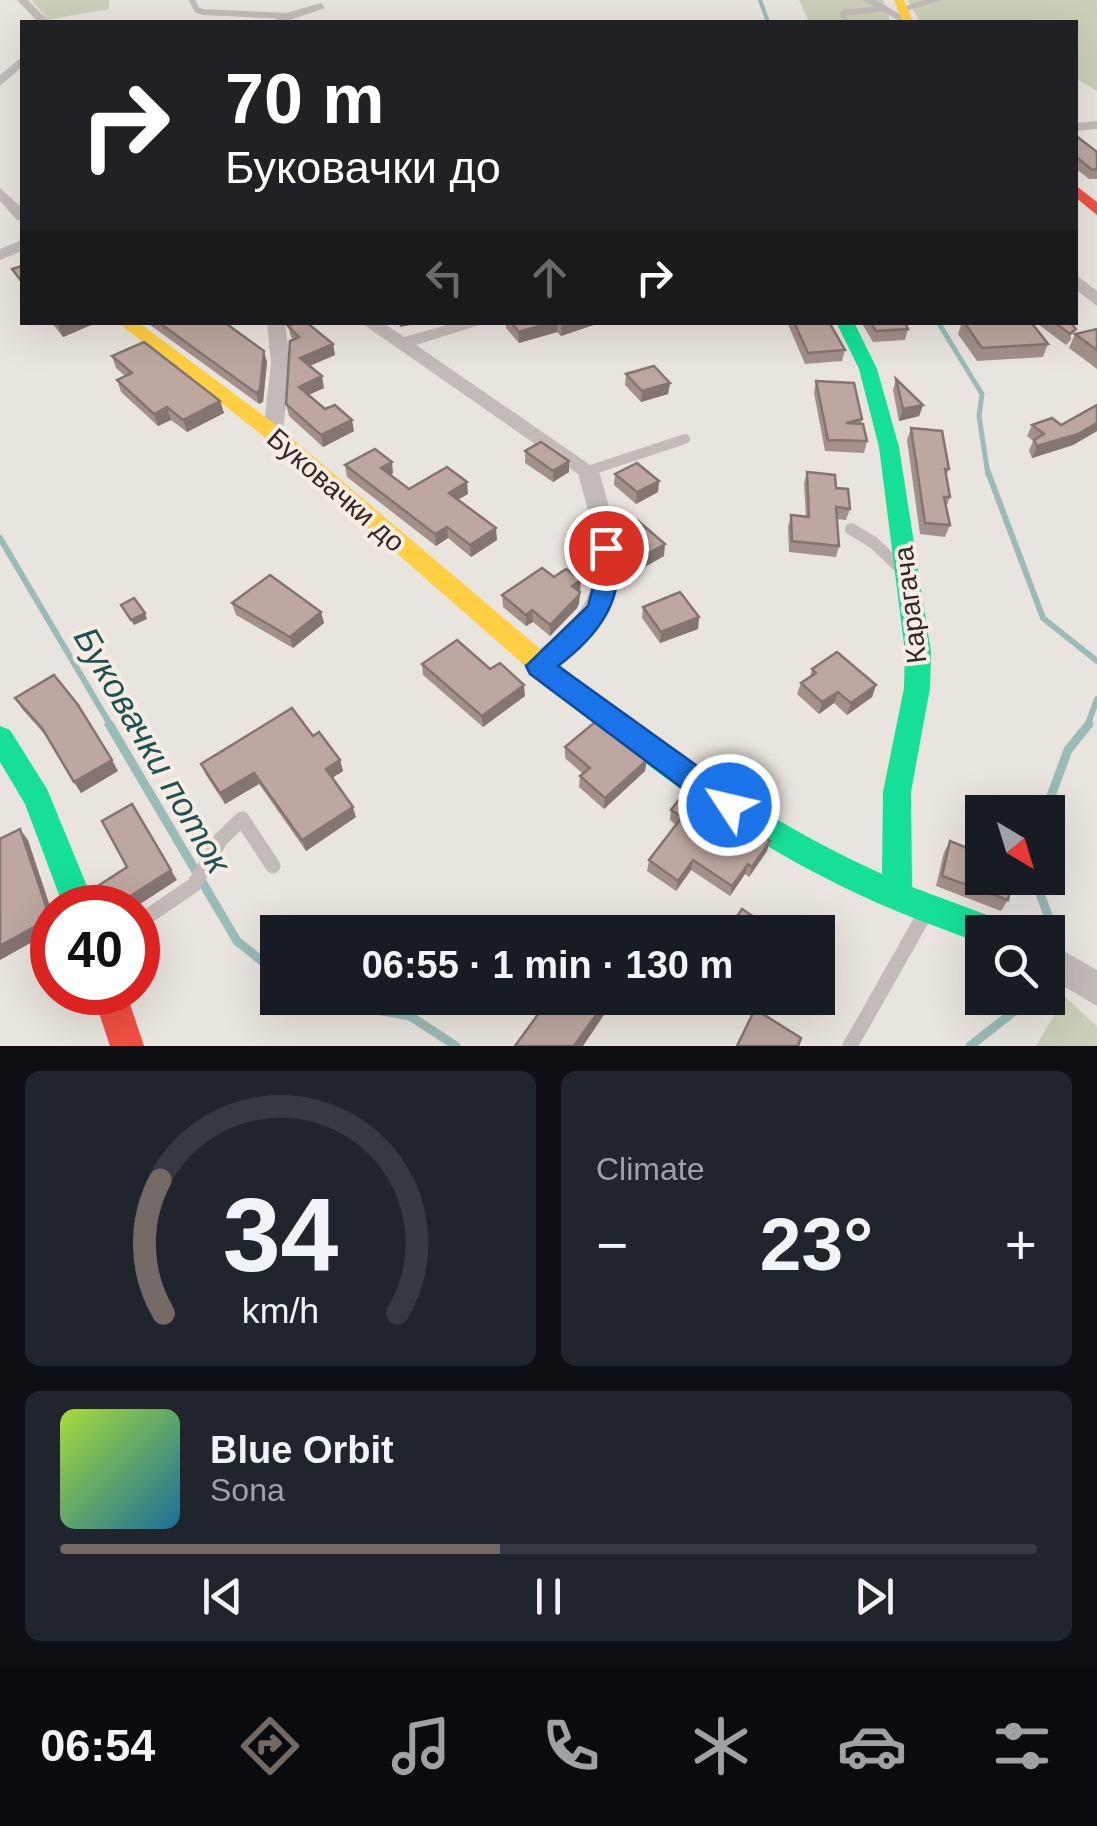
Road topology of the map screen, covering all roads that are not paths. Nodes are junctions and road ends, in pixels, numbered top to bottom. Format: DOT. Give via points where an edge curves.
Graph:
graph roads {
  1 [pos="22,0"];
  2 [pos="192,0"];
  3 [pos="868,0"];
  4 [pos="938,0"];
  5 [pos="321,6"];
  6 [pos="898,10"];
  7 [pos="283,19"];
  8 [pos="42,20"];
  9 [pos="845,20"];
  10 [pos="20,62"];
  11 [pos="0,82"];
  12 [pos="0,192"];
  13 [pos="1078,193"];
  14 [pos="1097,210"];
  15 [pos="20,215"];
  16 [pos="1078,281"];
  17 [pos="1097,301"];
  18 [pos="130,325"];
  19 [pos="277,325"];
  20 [pos="372,325"];
  21 [pos="469,325"];
  22 [pos="846,325"];
  23 [pos="403,343"];
  24 [pos="273,433"];
  25 [pos="685,440"];
  26 [pos="588,471"];
  27 [pos="851,529"];
  28 [pos="908,581"];
  29 [pos="539,666"];
  30 [pos="0,738"];
  31 [pos="273,866"];
  32 [pos="71,885"];
  33 [pos="897,896"];
  34 [pos="160,907"];
  35 [pos="928,908"];
  36 [pos="965,922"];
  37 [pos="1065,968"];
  38 [pos="1092,984"];
  39 [pos="117,1015"];
  40 [pos="127,1046"];
  41 [pos="850,1046"];
  1 -- 8 [label="street"];
  2 -- 7 [label="lane" via="204,12"];
  3 -- 6 [label="street"];
  4 -- 6 [label="street"];
  5 -- 7 [label="street"];
  6 -- 9 [label="lane" via="843,12"];
  10 -- 11 [label="street"];
  12 -- 15 [label="street"];
  13 -- 14 [label="street"];
  16 -- 17 [label="street"];
  18 -- 24 [label="street, Буковачки до"];
  19 -- 24 [label="street"];
  20 -- 23 [label="street"];
  21 -- 23 [label="street"];
  22 -- 28 [label="street, Карагача" via="868,369 889,448"];
  23 -- 26 [label="street"];
  24 -- 29 [label="street, Буковачки до"];
  25 -- 26 [label="lane"];
  26 -- 29 [label="street" via="606,548 605,595 588,625"];
  27 -- 28 [label="lane"];
  28 -- 33 [label="street, Карагача" via="919,672 897,792"];
  29 -- 33 [label="street, Буковачки до" via="747,817"];
  30 -- 32 [label="street" via="26,773"];
  31 -- 34 [label="lane" via="242,820 220,839 199,880"];
  33 -- 35 [label="street, Буковачки до"];
  35 -- 36 [label="street, Буковачки до"];
  35 -- 41 [label="lane"];
  37 -- 38 [label="street"];
  39 -- 40 [label="street"];
}
